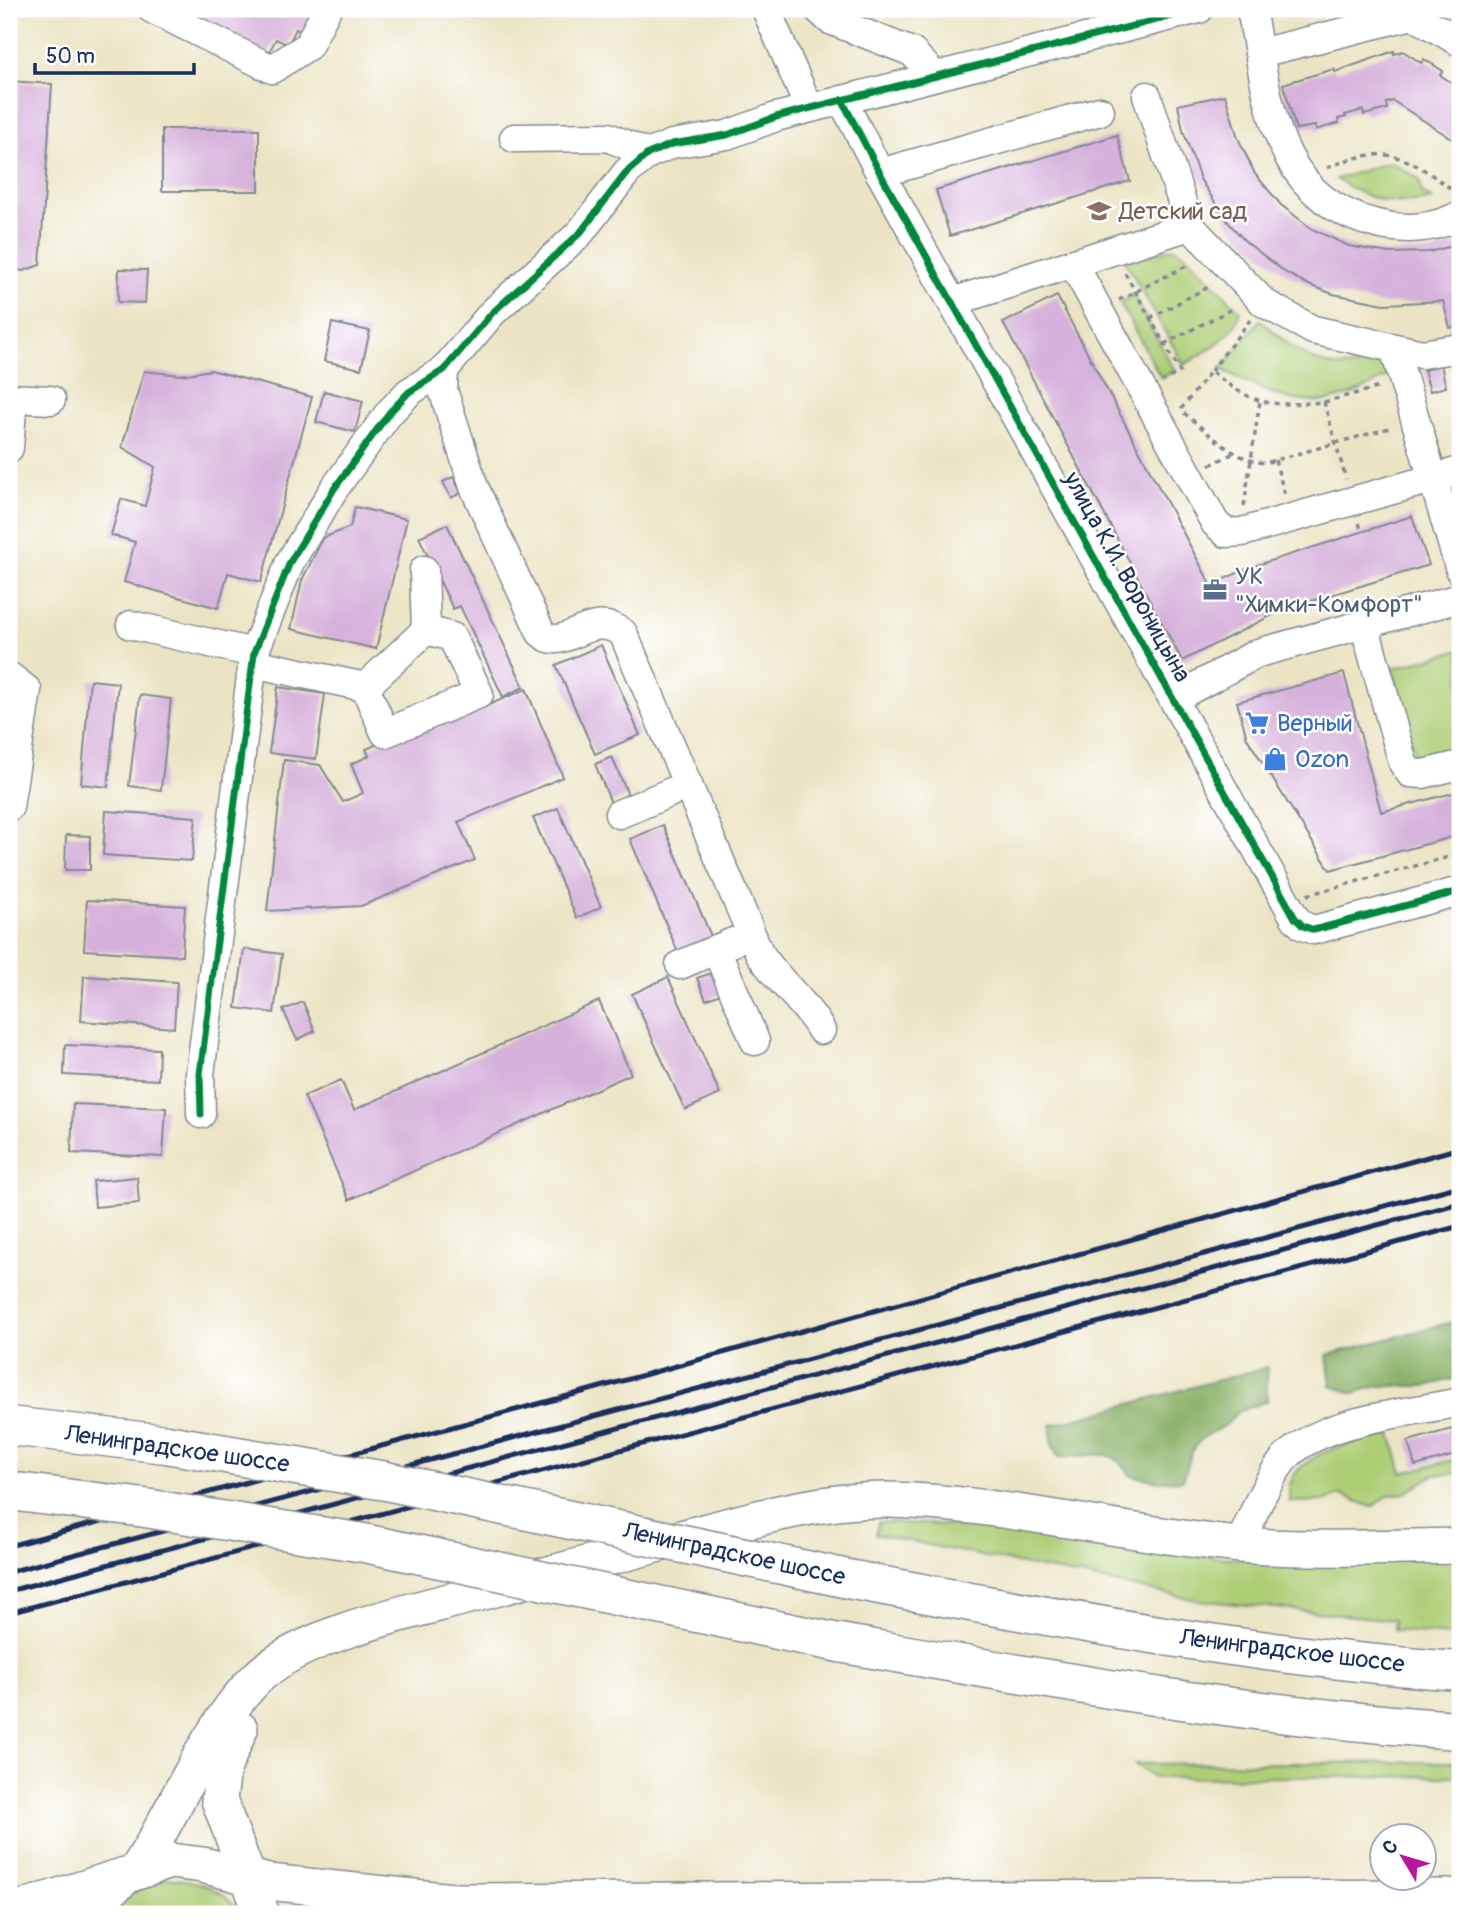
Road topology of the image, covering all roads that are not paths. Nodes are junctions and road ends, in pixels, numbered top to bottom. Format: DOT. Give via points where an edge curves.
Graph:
graph roads {
  1 [pos="152,9"];
  2 [pos="327,9"];
  3 [pos="766,9"];
  4 [pos="818,9"];
  5 [pos="1199,9"];
  6 [pos="1251,9"];
  7 [pos="181,15"];
  8 [pos="1460,42"];
  9 [pos="1260,53"];
  10 [pos="935,76"];
  11 [pos="1147,96"];
  12 [pos="842,100"];
  13 [pos="809,108"];
  14 [pos="1100,111"];
  15 [pos="514,138"];
  16 [pos="648,155"];
  17 [pos="880,173"];
  18 [pos="1460,215"];
  19 [pos="1190,226"];
  20 [pos="1074,265"];
  21 [pos="952,302"];
  22 [pos="1394,348"];
  23 [pos="1460,348"];
  24 [pos="444,370"];
  25 [pos="11,398"];
  26 [pos="51,400"];
  27 [pos="9,448"];
  28 [pos="1460,471"];
  29 [pos="1433,478"];
  30 [pos="424,570"];
  31 [pos="1460,570"];
  32 [pos="1460,598"];
  33 [pos="1364,624"];
  34 [pos="131,625"];
  35 [pos="426,630"];
  36 [pos="254,658"];
  37 [pos="9,676"];
  38 [pos="365,687"];
  39 [pos="1173,699"];
  40 [pos="1460,765"];
  41 [pos="688,785"];
  42 [pos="9,807"];
  43 [pos="619,814"];
  44 [pos="1460,891"];
  45 [pos="751,934"];
  46 [pos="716,949"];
  47 [pos="680,965"];
  48 [pos="821,1030"];
  49 [pos="755,1041"];
  50 [pos="201,1114"];
  51 [pos="1460,1402"];
  52 [pos="9,1426"];
  53 [pos="9,1492"];
  54 [pos="1239,1545"];
  55 [pos="1460,1546"];
  56 [pos="315,1643"];
  57 [pos="1460,1671"];
  58 [pos="1460,1730"];
  59 [pos="133,1872"];
  60 [pos="248,1894"];
  61 [pos="1460,1897"];
  62 [pos="453,1901"];
  63 [pos="800,1907"];
  64 [pos="873,1907"];
  65 [pos="9,1912"];
  66 [pos="92,1914"];
  67 [pos="383,1914"];
  1 -- 7 [label="street"];
  2 -- 7 [label="street" via="308,46 271,69"];
  3 -- 13 [label="street"];
  4 -- 10 [label="street" via="830,20 912,52"];
  5 -- 10 [label="street"];
  6 -- 9 [label="street"];
  8 -- 9 [label="street" via="1413,15"];
  9 -- 18 [label="street" via="1276,131 1289,162 1330,204 1358,219 1387,226 1416,228"];
  10 -- 12 [label="street"];
  11 -- 19 [label="street"];
  12 -- 13 [label="street"];
  12 -- 17 [label="street, улица К.И. Вороницына"];
  13 -- 16 [label="street" via="727,135 672,144"];
  14 -- 17 [label="street"];
  15 -- 16 [label="street" via="608,137"];
  16 -- 24 [label="street" via="627,172 580,233 492,313"];
  17 -- 21 [label="street, улица К.И. Вороницына"];
  19 -- 20 [label="street"];
  19 -- 22 [label="street" via="1264,303 1313,330"];
  20 -- 21 [label="street"];
  20 -- 29 [label="street" via="1215,523 1226,533"];
  21 -- 39 [label="street, улица К.И. Вороницына"];
  22 -- 23 [label="street" via="1422,354"];
  22 -- 29 [label="street"];
  24 -- 36 [label="street" via="408,392 334,489 290,562"];
  24 -- 41 [label="street" via="443,390 474,487 541,633 559,640 599,624 612,625 623,633"];
  25 -- 26 [label="street"];
  25 -- 27 [label="street"];
  28 -- 29 [label="street"];
  29 -- 31 [label="street"];
  30 -- 35 [label="street"];
  32 -- 33 [label="street"];
  33 -- 39 [label="street" via="1258,653"];
  33 -- 40 [label="street" via="1403,764 1410,773 1423,775"];
  34 -- 36 [label="street"];
  35 -- 38 [label="street"];
  35 -- 38 [label="street" via="452,637 479,694 385,733"];
  36 -- 38 [label="street"];
  36 -- 50 [label="street" via="200,1074"];
  37 -- 42 [label="street" via="27,690"];
  39 -- 44 [label="street, улица К.И. Вороницына" via="1303,926 1314,930"];
  41 -- 43 [label="street"];
  41 -- 45 [label="street"];
  45 -- 46 [label="street"];
  45 -- 48 [label="street" via="771,970 800,998"];
  46 -- 47 [label="street"];
  46 -- 49 [label="street"];
  51 -- 54 [label="street" via="1350,1425 1297,1447 1270,1481"];
  52 -- 57 [label="highway, Ленинградское шоссе, bridge" via="166,1444 386,1481 853,1580 1082,1623"];
  53 -- 58 [label="highway, bridge" via="145,1508 364,1543 839,1643 1070,1683 1259,1710"];
  54 -- 55 [label="main road"];
  54 -- 56 [label="main road" via="889,1500 810,1507 391,1617"];
  56 -- 59 [label="main road" via="260,1675 238,1700"];
  56 -- 60 [label="main road" via="277,1674 259,1698 239,1729 223,1769 219,1800"];
  59 -- 60 [label="main road" via="170,1861 204,1865"];
  59 -- 65 [label="main road"];
  59 -- 66 [label="main road" via="102,1897"];
  60 -- 62 [label="main road"];
  61 -- 64 [label="main road"];
  62 -- 63 [label="main road"];
  62 -- 67 [label="main road"];
  63 -- 64 [label="main road"];
}
